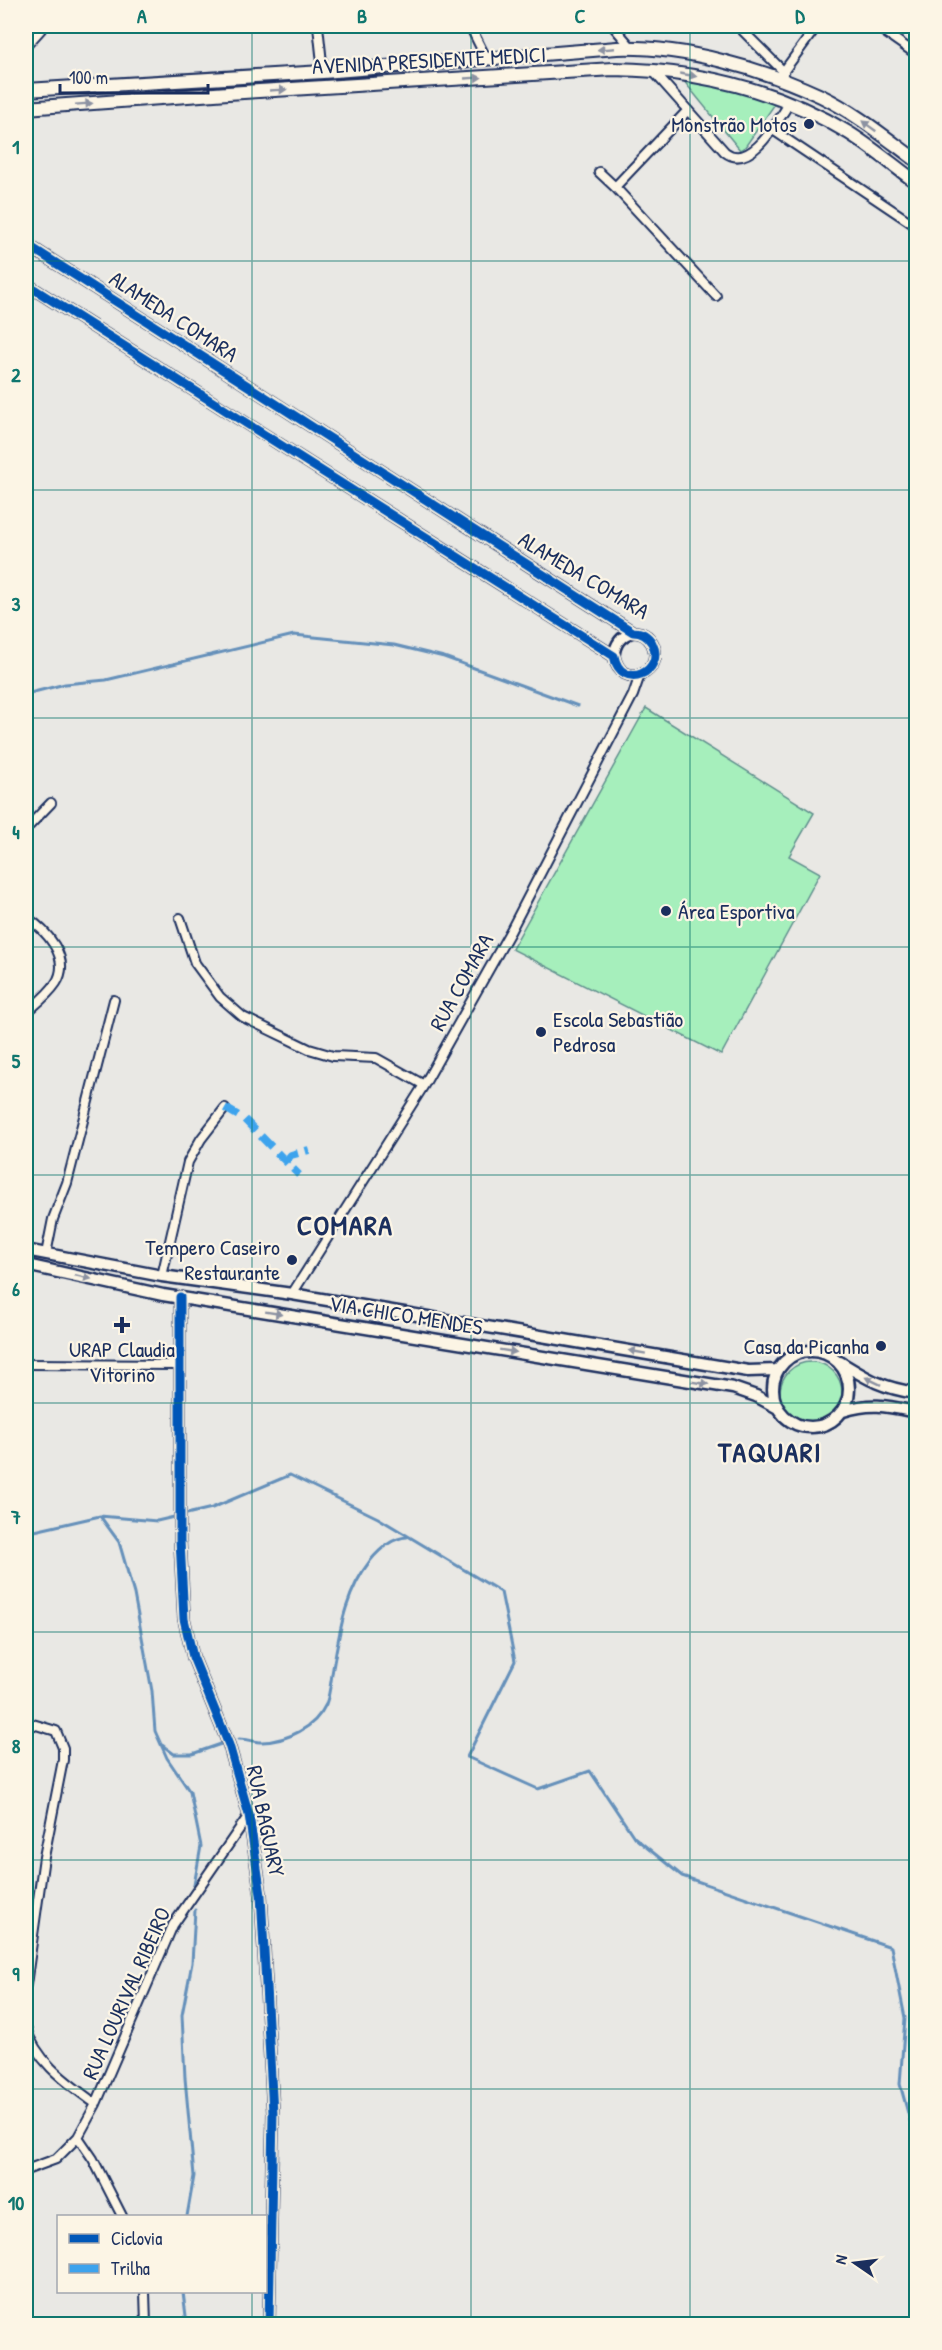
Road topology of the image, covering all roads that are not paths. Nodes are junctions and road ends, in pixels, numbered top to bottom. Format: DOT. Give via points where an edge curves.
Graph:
graph roads {
  1 [pos="45,26"];
  2 [pos="318,26"];
  3 [pos="470,26"];
  4 [pos="613,26"];
  5 [pos="738,26"];
  6 [pos="817,26"];
  7 [pos="876,26"];
  8 [pos="26,46"];
  9 [pos="631,47"];
  10 [pos="916,54"];
  11 [pos="486,58"];
  12 [pos="652,70"];
  13 [pos="322,72"];
  14 [pos="781,75"];
  15 [pos="26,90"];
  16 [pos="790,102"];
  17 [pos="26,108"];
  18 [pos="688,110"];
  19 [pos="772,130"];
  20 [pos="916,160"];
  21 [pos="599,172"];
  22 [pos="916,182"];
  23 [pos="615,186"];
  24 [pos="916,225"];
  25 [pos="26,244"];
  26 [pos="26,284"];
  27 [pos="716,296"];
  28 [pos="633,632"];
  29 [pos="614,656"];
  30 [pos="640,675"];
  31 [pos="51,803"];
  32 [pos="26,829"];
  33 [pos="26,917"];
  34 [pos="180,918"];
  35 [pos="114,1000"];
  36 [pos="26,1013"];
  37 [pos="424,1085"];
  38 [pos="225,1108"];
  39 [pos="26,1250"];
  40 [pos="46,1254"];
  41 [pos="26,1264"];
  42 [pos="162,1276"];
  43 [pos="292,1294"];
  44 [pos="180,1298"];
  45 [pos="834,1357"];
  46 [pos="26,1364"];
  47 [pos="179,1365"];
  48 [pos="777,1370"];
  49 [pos="916,1393"];
  50 [pos="778,1408"];
  51 [pos="843,1411"];
  52 [pos="916,1412"];
  53 [pos="26,1722"];
  54 [pos="249,1815"];
  55 [pos="26,1985"];
  56 [pos="26,2028"];
  57 [pos="96,2104"];
  58 [pos="78,2137"];
  59 [pos="26,2170"];
  60 [pos="121,2215"];
  61 [pos="145,2293"];
  62 [pos="146,2325"];
  63 [pos="269,2325"];
  1 -- 8 [label="street"];
  2 -- 13 [label="street"];
  3 -- 11 [label="street"];
  4 -- 9 [label="street"];
  5 -- 14 [label="street"];
  6 -- 14 [label="street"];
  7 -- 10 [label="street"];
  9 -- 11 [label="main road, AVENIDA PRESIDENTE MEDICI, one-way"];
  9 -- 14 [label="main road, AVENIDA PRESIDENTE MEDICI" via="680,52"];
  11 -- 13 [label="main road, AVENIDA PRESIDENTE MEDICI"];
  12 -- 16 [label="main road, AVENIDA PRESIDENTE MEDICI, one-way" via="729,82"];
  17 -- 12 [label="main road, AVENIDA PRESIDENTE MEDICI, one-way" via="613,69"];
  12 -- 18 [label="street"];
  13 -- 15 [label="main road, AVENIDA PRESIDENTE MEDICI"];
  20 -- 14 [label="main road, AVENIDA PRESIDENTE MEDICI, one-way" via="862,120"];
  16 -- 19 [label="street"];
  16 -- 22 [label="main road, AVENIDA PRESIDENTE MEDICI" via="850,134"];
  18 -- 19 [label="street" via="733,157 751,153"];
  18 -- 23 [label="street"];
  19 -- 24 [label="street"];
  21 -- 23 [label="street"];
  23 -- 27 [label="street"];
  25 -- 28 [label="street, ALAMEDA COMARA"];
  26 -- 29 [label="street"];
  28 -- 29 [label="street" via="617,643"];
  28 -- 30 [label="street, ALAMEDA COMARA" via="645,635 655,651 652,664"];
  29 -- 30 [label="street" via="622,672"];
  30 -- 37 [label="street, RUA COMARA" via="511,930"];
  31 -- 32 [label="street"];
  33 -- 36 [label="street" via="51,940 61,958 57,982"];
  34 -- 37 [label="street" via="195,963 220,997 243,1017 309,1049 333,1056 376,1058"];
  35 -- 40 [label="street"];
  37 -- 43 [label="street, RUA COMARA"];
  38 -- 42 [label="street" via="188,1162"];
  39 -- 40 [label="main road, VIA CHICO MENDES"];
  40 -- 42 [label="main road, VIA CHICO MENDES"];
  41 -- 44 [label="main road, VIA CHICO MENDES, one-way"];
  42 -- 43 [label="main road, VIA CHICO MENDES"];
  48 -- 43 [label="main road, VIA CHICO MENDES, one-way" via="748,1371"];
  44 -- 47 [label="street, RUA BAGUARY"];
  44 -- 50 [label="main road, VIA CHICO MENDES, one-way" via="732,1388"];
  45 -- 48 [label="main road" via="824,1352 802,1351"];
  49 -- 45 [label="main road, one-way" via="888,1389"];
  45 -- 51 [label="main road" via="849,1379 850,1392"];
  46 -- 47 [label="street"];
  47 -- 54 [label="street, RUA BAGUARY" via="184,1619 193,1657 229,1745"];
  48 -- 50 [label="main road" via="773,1395"];
  50 -- 51 [label="main road" via="788,1420 802,1427 825,1425"];
  51 -- 52 [label="main road" via="864,1404"];
  53 -- 55 [label="street" via="56,1731 63,1748"];
  54 -- 57 [label="street, RUA LOURIVAL RIBEIRO" via="173,1925"];
  54 -- 63 [label="street, RUA BAGUARY" via="261,1895 273,2113"];
  56 -- 57 [label="street" via="31,2043 46,2063"];
  57 -- 58 [label="street, RUA LOURIVAL RIBEIRO"];
  58 -- 59 [label="street, RUA LOURIVAL RIBEIRO" via="56,2159"];
  58 -- 60 [label="street"];
  61 -- 62 [label="street"];
}
